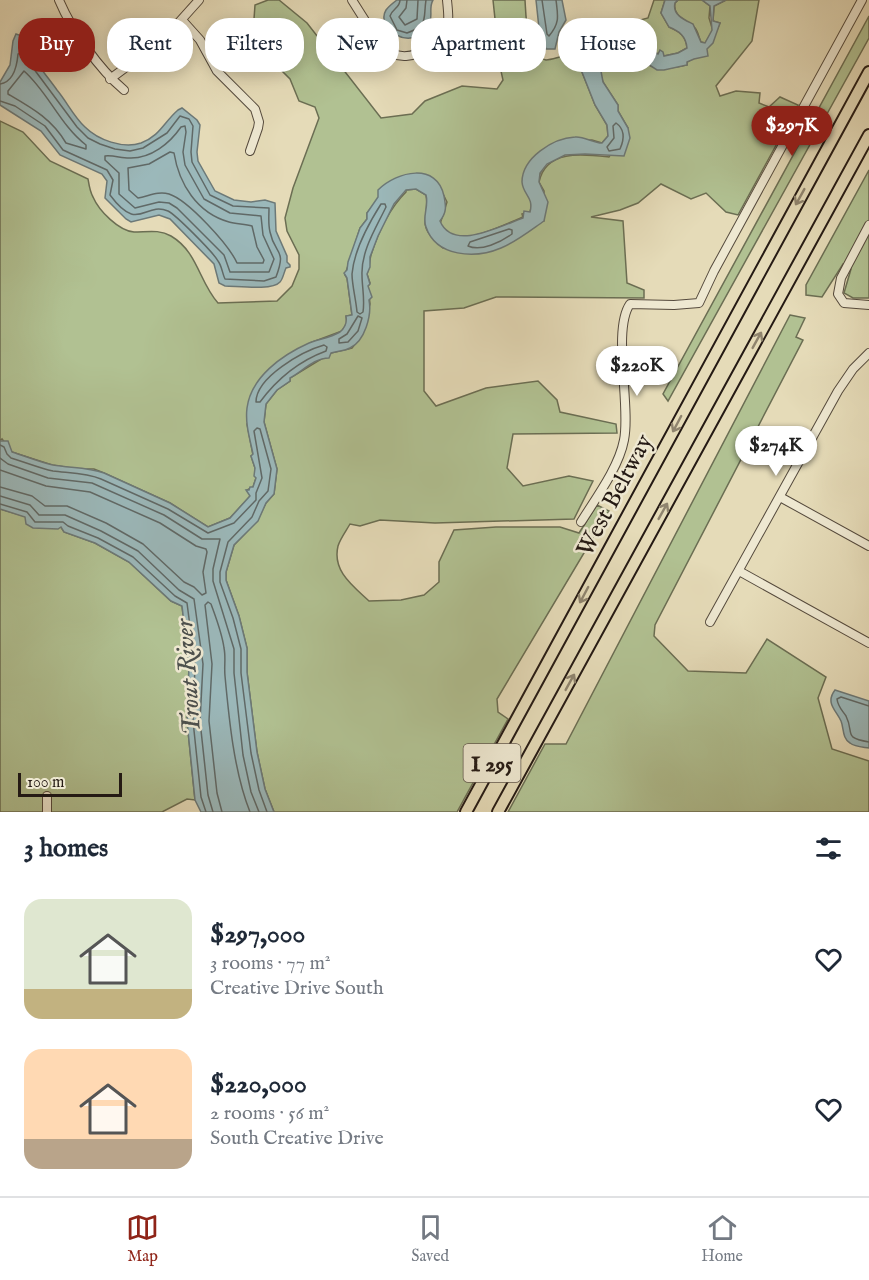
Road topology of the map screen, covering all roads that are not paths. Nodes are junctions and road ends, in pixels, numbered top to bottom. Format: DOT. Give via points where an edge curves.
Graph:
graph roads {
  1 [pos="59,0"];
  2 [pos="199,0"];
  3 [pos="352,0"];
  4 [pos="447,0"];
  5 [pos="862,0"];
  6 [pos="184,18"];
  7 [pos="193,32"];
  8 [pos="120,72"];
  9 [pos="869,72"];
  10 [pos="110,79"];
  11 [pos="124,90"];
  12 [pos="869,135"];
  13 [pos="249,150"];
  14 [pos="869,225"];
  15 [pos="869,305"];
  16 [pos="869,353"];
  17 [pos="780,497"];
  18 [pos="582,522"];
  19 [pos="869,546"];
  20 [pos="739,571"];
  21 [pos="710,622"];
  22 [pos="869,643"];
  23 [pos="48,796"];
  24 [pos="46,812"];
  25 [pos="466,812"];
  26 [pos="498,812"];
  1 -- 10 [label="street"];
  2 -- 6 [label="street"];
  3 -- 4 [label="street" via="381,46 403,57 415,56 440,39 448,22"];
  5 -- 18 [label="street" via="699,303 630,304 624,312 624,442"];
  7 -- 13 [label="street" via="217,71 255,109 259,122"];
  8 -- 10 [label="street"];
  9 -- 25 [label="highway, West Beltway / I 295, one-way"];
  10 -- 11 [label="street"];
  26 -- 12 [label="highway, West Beltway / I 295, one-way"];
  14 -- 15 [label="street" via="838,294 844,303"];
  16 -- 17 [label="street" via="841,386"];
  17 -- 19 [label="street"];
  17 -- 20 [label="street"];
  20 -- 21 [label="street"];
  20 -- 22 [label="street"];
  23 -- 24 [label="street"];
}
